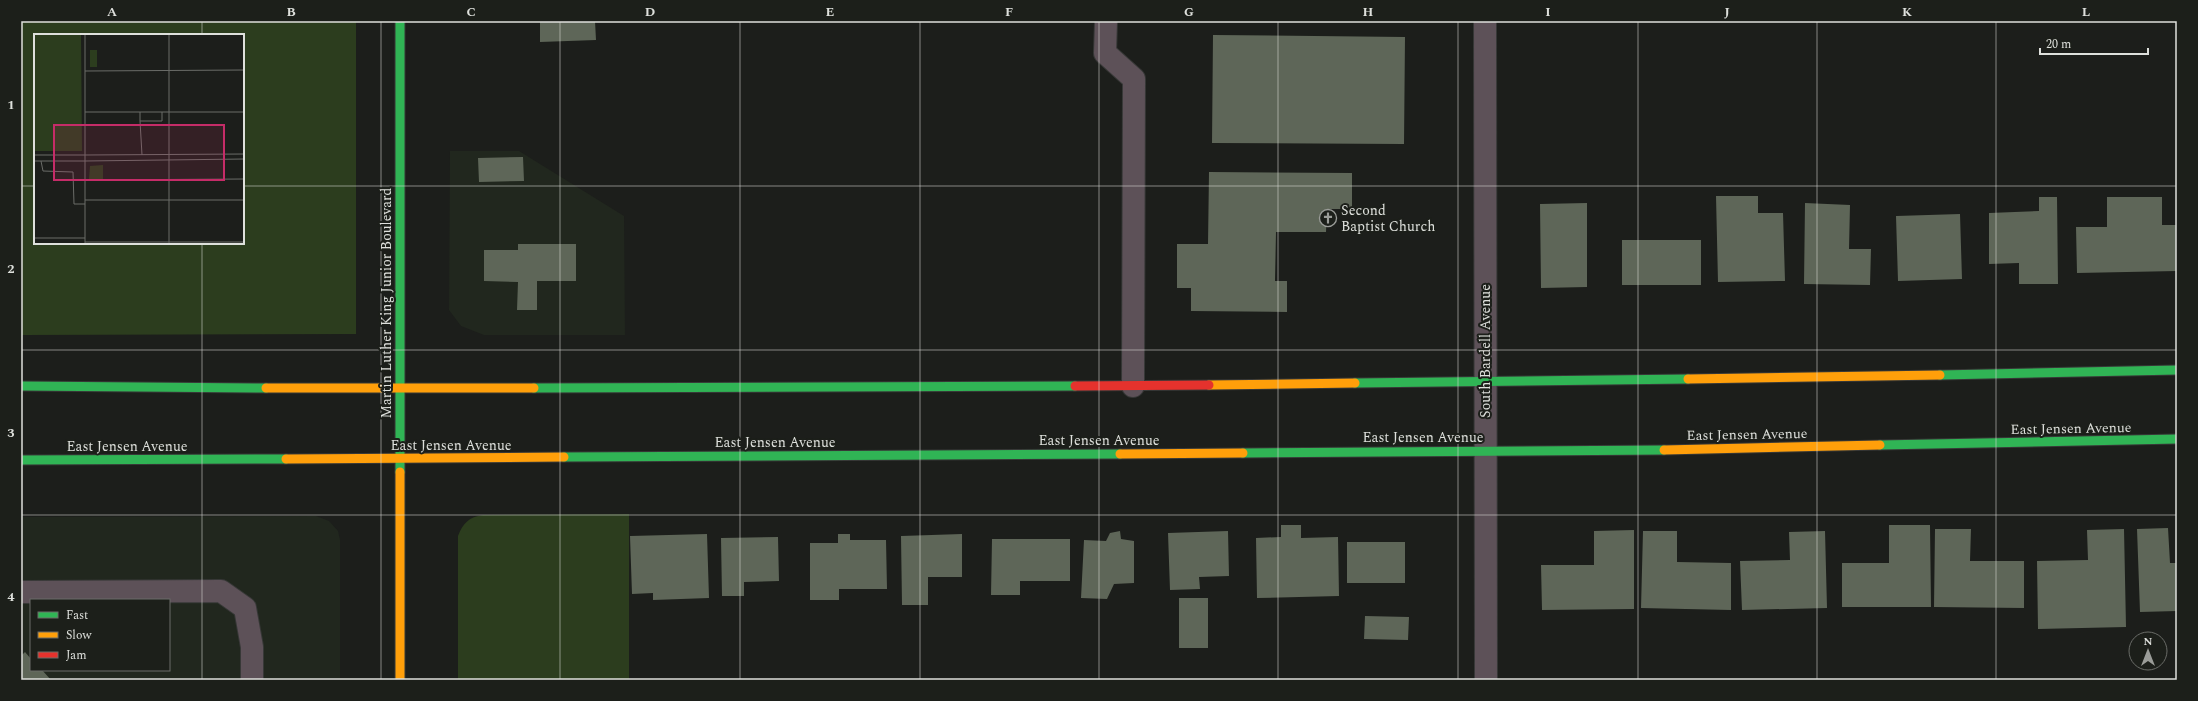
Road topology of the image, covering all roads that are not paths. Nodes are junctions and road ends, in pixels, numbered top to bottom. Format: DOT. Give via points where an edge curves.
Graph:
graph roads {
  1 [pos="400,21"];
  2 [pos="1106,21"];
  3 [pos="1485,21"];
  4 [pos="2177,370"];
  5 [pos="1485,382"];
  6 [pos="21,386"];
  7 [pos="1133,386"];
  8 [pos="400,388"];
  9 [pos="2177,439"];
  10 [pos="1485,451"];
  11 [pos="400,459"];
  12 [pos="21,460"];
  13 [pos="21,592"];
  14 [pos="252,680"];
  15 [pos="400,680"];
  16 [pos="1486,680"];
  1 -- 8 [label="main road, Martin Luther King Junior Boulevard"];
  2 -- 7 [label="street" via="1105,53 1134,79"];
  3 -- 5 [label="street, South Bardell Avenue"];
  4 -- 5 [label="main road"];
  5 -- 7 [label="main road"];
  5 -- 10 [label="street, South Bardell Avenue"];
  6 -- 8 [label="main road"];
  7 -- 8 [label="main road"];
  8 -- 11 [label="main road, Martin Luther King Junior Boulevard"];
  9 -- 10 [label="main road, East Jensen Avenue" via="1623,451"];
  10 -- 11 [label="main road, East Jensen Avenue"];
  10 -- 16 [label="street, South Bardell Avenue"];
  11 -- 12 [label="main road, East Jensen Avenue"];
  11 -- 15 [label="main road, Martin Luther King Junior Boulevard"];
  13 -- 14 [label="street" via="221,591 244,608 252,647"];
}
